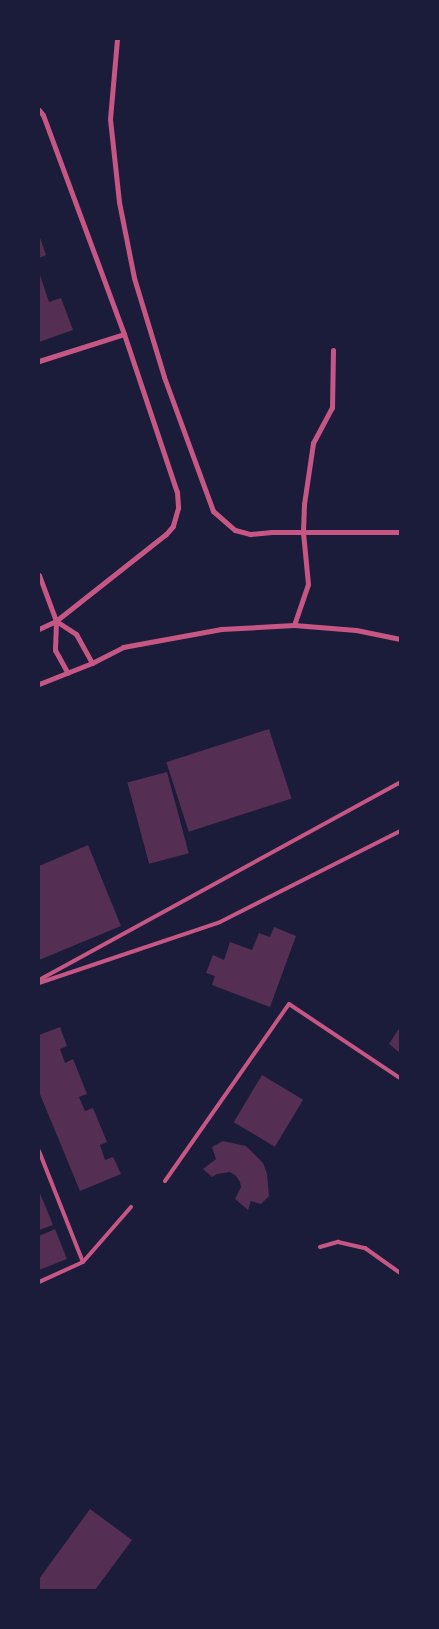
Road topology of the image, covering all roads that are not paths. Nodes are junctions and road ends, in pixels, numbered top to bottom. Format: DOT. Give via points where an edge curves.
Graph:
graph roads {
  1 [pos="117,39"];
  2 [pos="39,110"];
  3 [pos="124,334"];
  4 [pos="333,350"];
  5 [pos="39,361"];
  6 [pos="303,532"];
  7 [pos="400,532"];
  8 [pos="39,576"];
  9 [pos="56,622"];
  10 [pos="294,626"];
  11 [pos="39,630"];
  12 [pos="400,639"];
  13 [pos="92,663"];
  14 [pos="68,673"];
  15 [pos="39,684"];
  16 [pos="400,782"];
  17 [pos="400,831"];
  18 [pos="39,982"];
  19 [pos="400,1078"];
  20 [pos="39,1151"];
  21 [pos="164,1181"];
  22 [pos="132,1207"];
  23 [pos="320,1247"];
  24 [pos="83,1262"];
  25 [pos="400,1273"];
  26 [pos="39,1282"];
  1 -- 6 [label="street" via="110,119 119,202 134,278 164,377 213,511 235,530 250,534"];
  2 -- 3 [label="street"];
  3 -- 5 [label="street"];
  3 -- 9 [label="street" via="177,492 178,508 173,526 166,534"];
  4 -- 6 [label="street" via="332,408 313,443"];
  6 -- 7 [label="street"];
  6 -- 10 [label="street" via="308,584"];
  8 -- 9 [label="street"];
  9 -- 11 [label="street"];
  9 -- 13 [label="street" via="76,634"];
  9 -- 14 [label="street" via="55,650"];
  10 -- 12 [label="street" via="356,630"];
  10 -- 13 [label="street" via="221,630 123,647"];
  13 -- 14 [label="street"];
  14 -- 15 [label="street"];
  16 -- 18 [label="lane"];
  17 -- 18 [label="lane" via="220,922"];
  19 -- 21 [label="lane" via="289,1004"];
  20 -- 24 [label="lane"];
  22 -- 24 [label="lane"];
  23 -- 25 [label="lane" via="338,1242 365,1248"];
  24 -- 26 [label="lane"];
}
